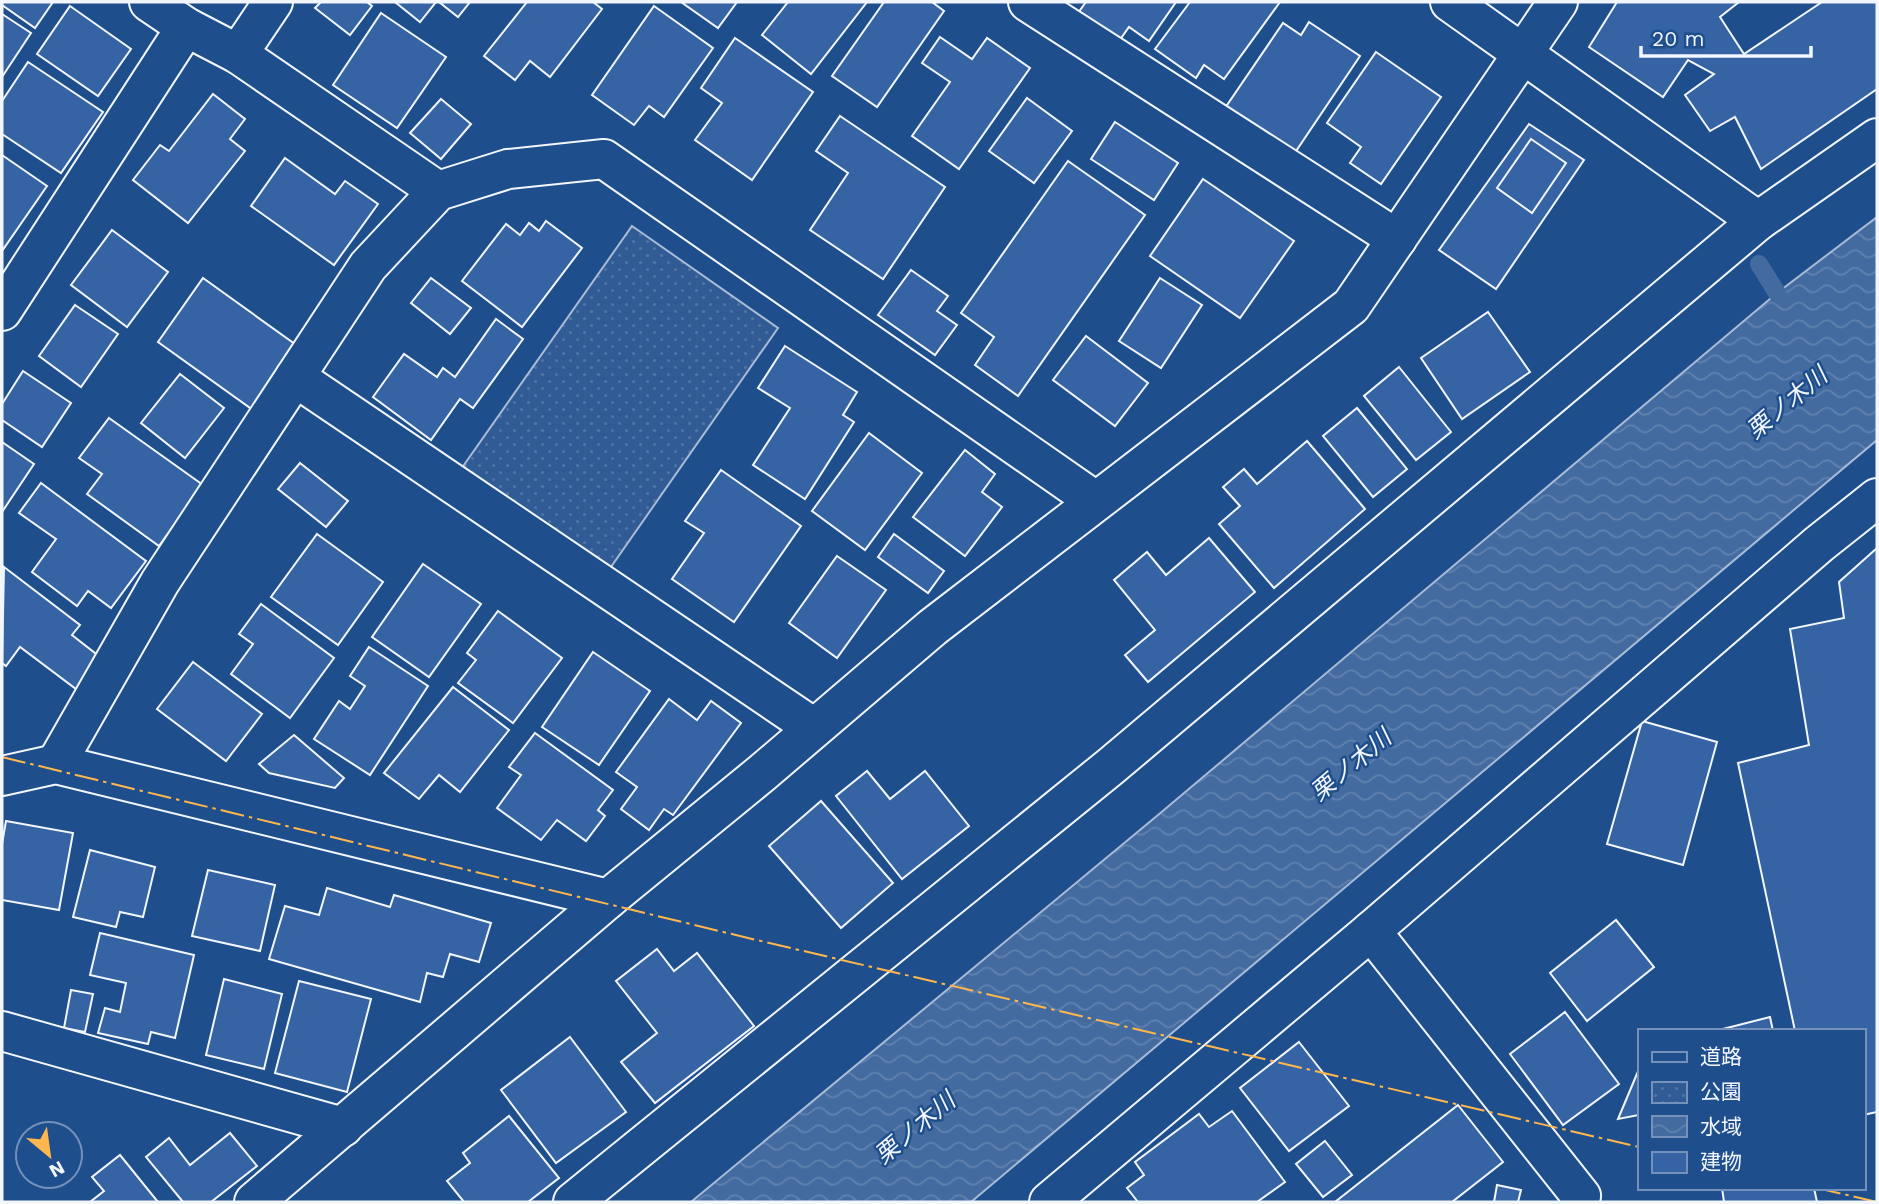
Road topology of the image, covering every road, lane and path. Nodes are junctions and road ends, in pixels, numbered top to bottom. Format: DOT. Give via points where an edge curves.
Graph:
graph roads {
  1 [pos="149,2"];
  2 [pos="273,2"];
  3 [pos="1028,2"];
  4 [pos="1450,2"];
  5 [pos="1558,2"];
  6 [pos="186,27"];
  7 [pos="238,54"];
  8 [pos="1522,54"];
  9 [pos="1877,138"];
  10 [pos="438,191"];
  11 [pos="1758,221"];
  12 [pos="1397,239"];
  13 [pos="2,311"];
  14 [pos="295,377"];
  15 [pos="1877,498"];
  16 [pos="1094,500"];
  17 [pos="814,728"];
  18 [pos="56,764"];
  19 [pos="2,776"];
  20 [pos="608,898"];
  21 [pos="1371,931"];
  22 [pos="2,1031"];
  23 [pos="343,1127"];
  24 [pos="1073,1195"];
  25 [pos="254,1202"];
  26 [pos="573,1202"];
  27 [pos="1579,1202"];
  1 -- 6 [label="street"];
  2 -- 7 [label="street"];
  3 -- 12 [label="street"];
  4 -- 8 [label="street"];
  5 -- 8 [label="street"];
  6 -- 7 [label="street"];
  6 -- 13 [label="street"];
  7 -- 10 [label="street"];
  8 -- 11 [label="street"];
  8 -- 12 [label="street"];
  9 -- 11 [label="street"];
  10 -- 14 [label="street" via="368,267"];
  10 -- 16 [label="street" via="508,169 604,159"];
  11 -- 26 [label="street" via="1110,767"];
  12 -- 16 [label="street" via="1351,306"];
  14 -- 17 [label="street"];
  14 -- 18 [label="street" via="160,582"];
  15 -- 21 [label="street"];
  16 -- 17 [label="street"];
  17 -- 20 [label="street"];
  18 -- 19 [label="street"];
  18 -- 20 [label="street"];
  20 -- 23 [label="street"];
  21 -- 24 [label="street"];
  21 -- 27 [label="street" via="1581,1196"];
  22 -- 23 [label="street"];
  23 -- 25 [label="street"];
}
